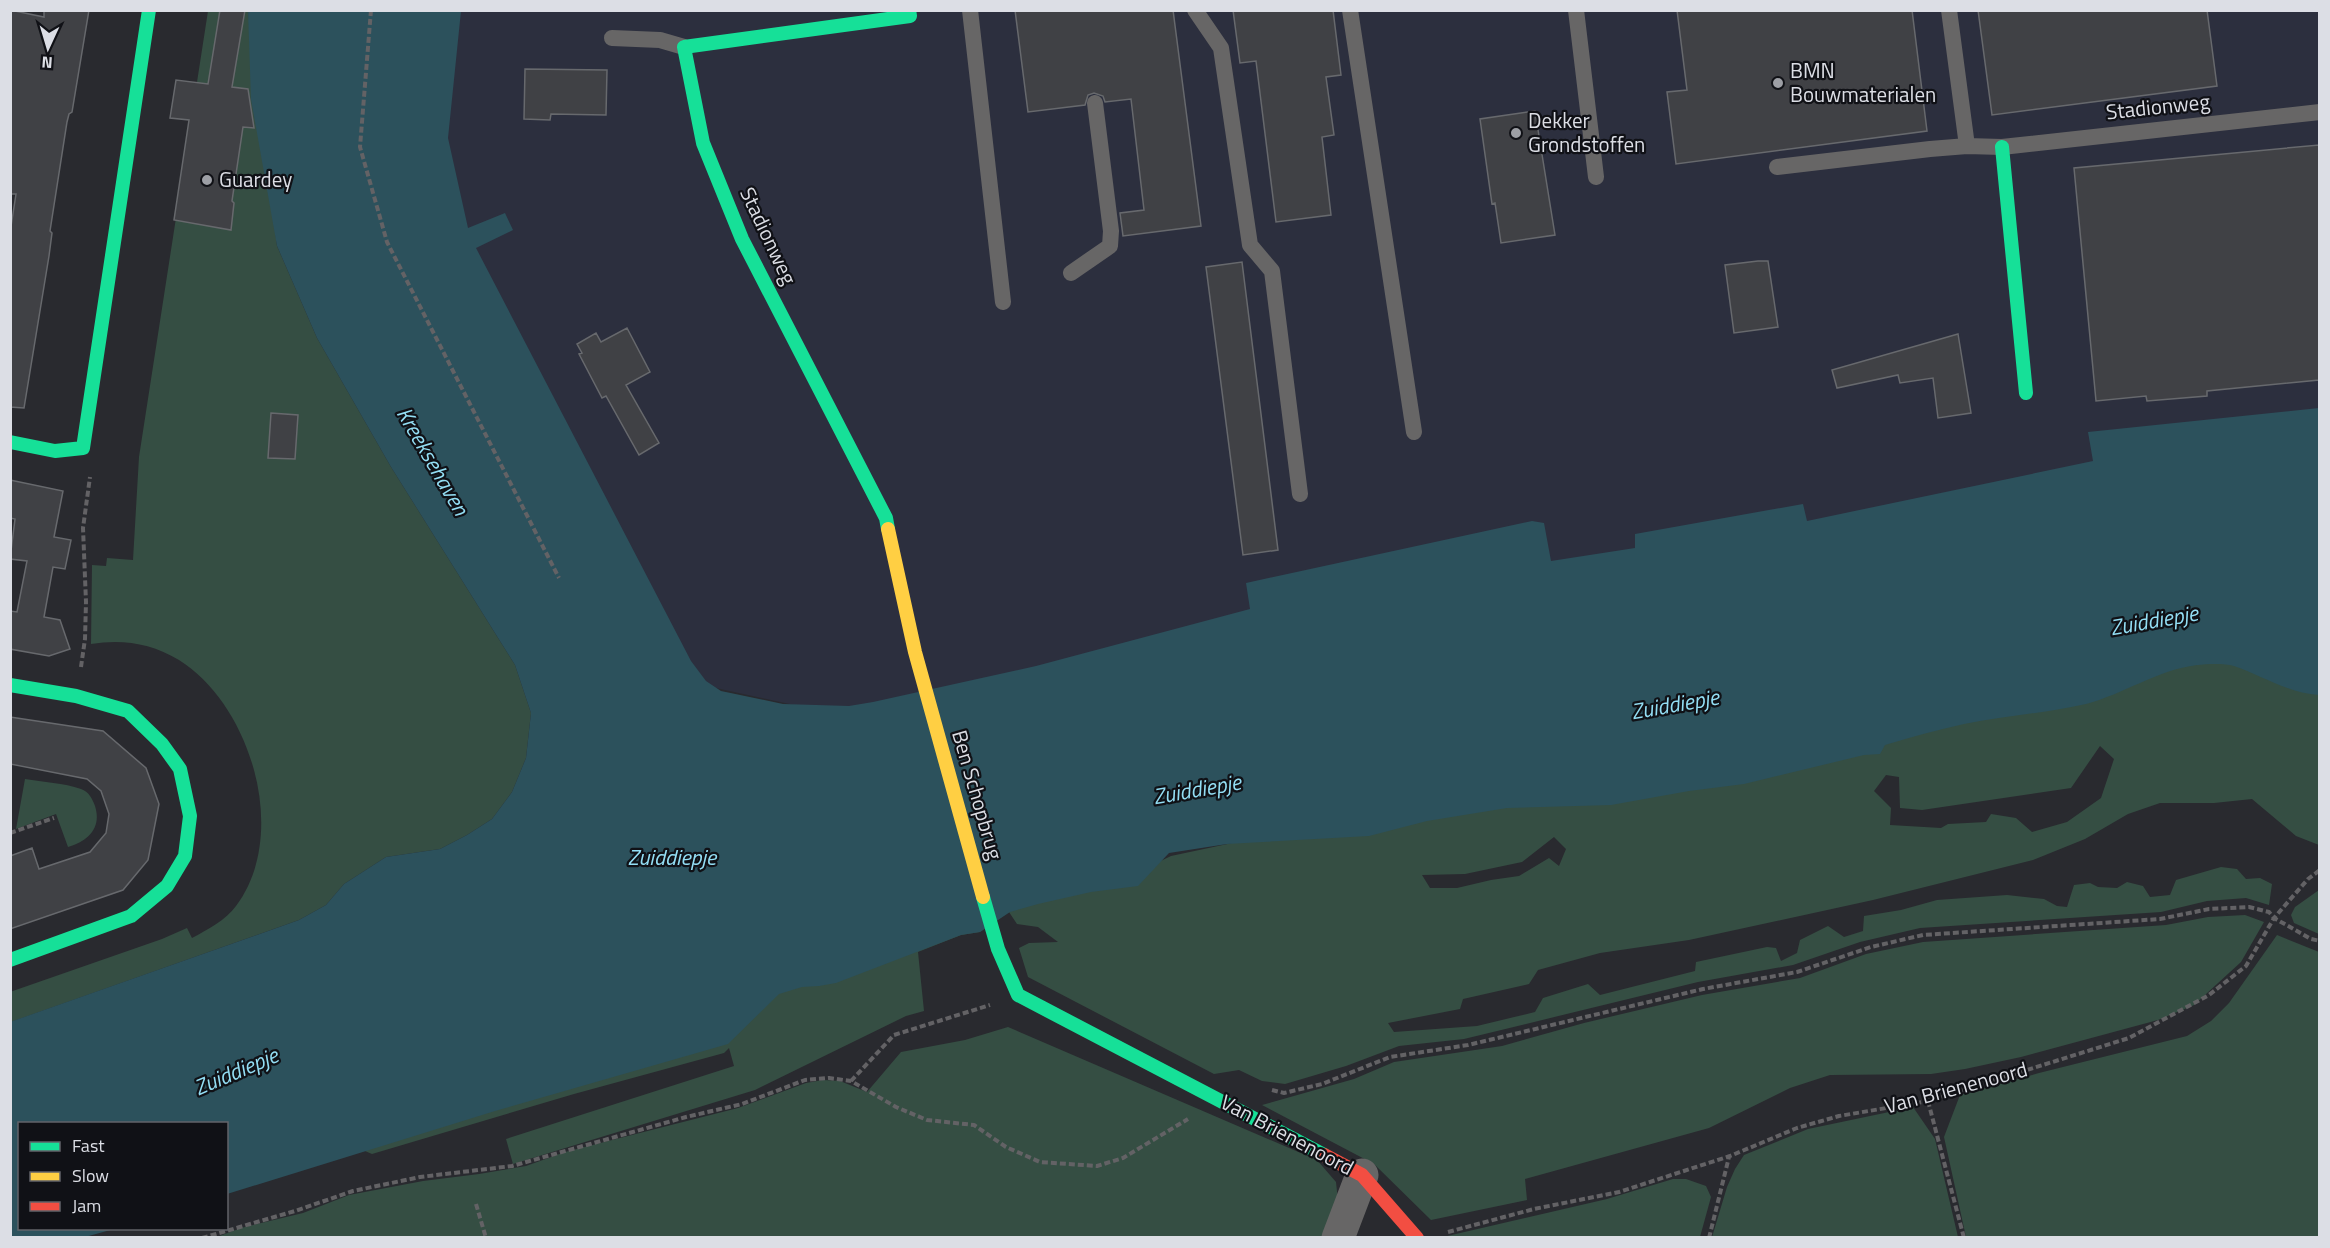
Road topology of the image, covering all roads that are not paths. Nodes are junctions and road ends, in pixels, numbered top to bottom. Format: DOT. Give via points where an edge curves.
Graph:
graph roads {
  1 [pos="149,10"];
  2 [pos="909,10"];
  3 [pos="969,10"];
  4 [pos="1195,10"];
  5 [pos="1350,10"];
  6 [pos="1576,10"];
  7 [pos="1949,10"];
  8 [pos="612,38"];
  9 [pos="684,47"];
  10 [pos="1095,103"];
  11 [pos="2319,112"];
  12 [pos="1967,146"];
  13 [pos="2002,147"];
  14 [pos="1777,167"];
  15 [pos="1596,177"];
  16 [pos="1071,273"];
  17 [pos="1003,302"];
  18 [pos="2026,393"];
  19 [pos="1414,432"];
  20 [pos="10,442"];
  21 [pos="1300,494"];
  22 [pos="915,652"];
  23 [pos="10,685"];
  24 [pos="10,960"];
  25 [pos="1018,995"];
  26 [pos="1362,1175"];
  27 [pos="1338,1238"];
  28 [pos="1417,1238"];
  1 -- 20 [label="street" via="83,448 55,451"];
  2 -- 9 [label="street" via="910,16"];
  3 -- 17 [label="lane"];
  4 -- 21 [label="lane" via="1221,48 1250,245 1272,271"];
  5 -- 19 [label="lane"];
  6 -- 15 [label="lane"];
  7 -- 12 [label="lane"];
  8 -- 9 [label="lane" via="660,40"];
  9 -- 22 [label="street, Stadionweg" via="703,142 741,240 886,518"];
  10 -- 16 [label="lane" via="1110,246"];
  11 -- 13 [label="lane, Stadionweg"];
  12 -- 13 [label="lane, Stadionweg"];
  12 -- 14 [label="lane, Stadionweg"];
  13 -- 18 [label="street"];
  22 -- 25 [label="street, Ben Schopbrug" via="998,949"];
  23 -- 24 [label="street" via="76,696 128,711 162,744 180,769 190,816 185,856 167,886 131,916"];
  25 -- 26 [label="street, Van Brienenoord"];
  26 -- 27 [label="street, Van Brienenoord"];
  26 -- 28 [label="street, Van Brienenoord"];
}
